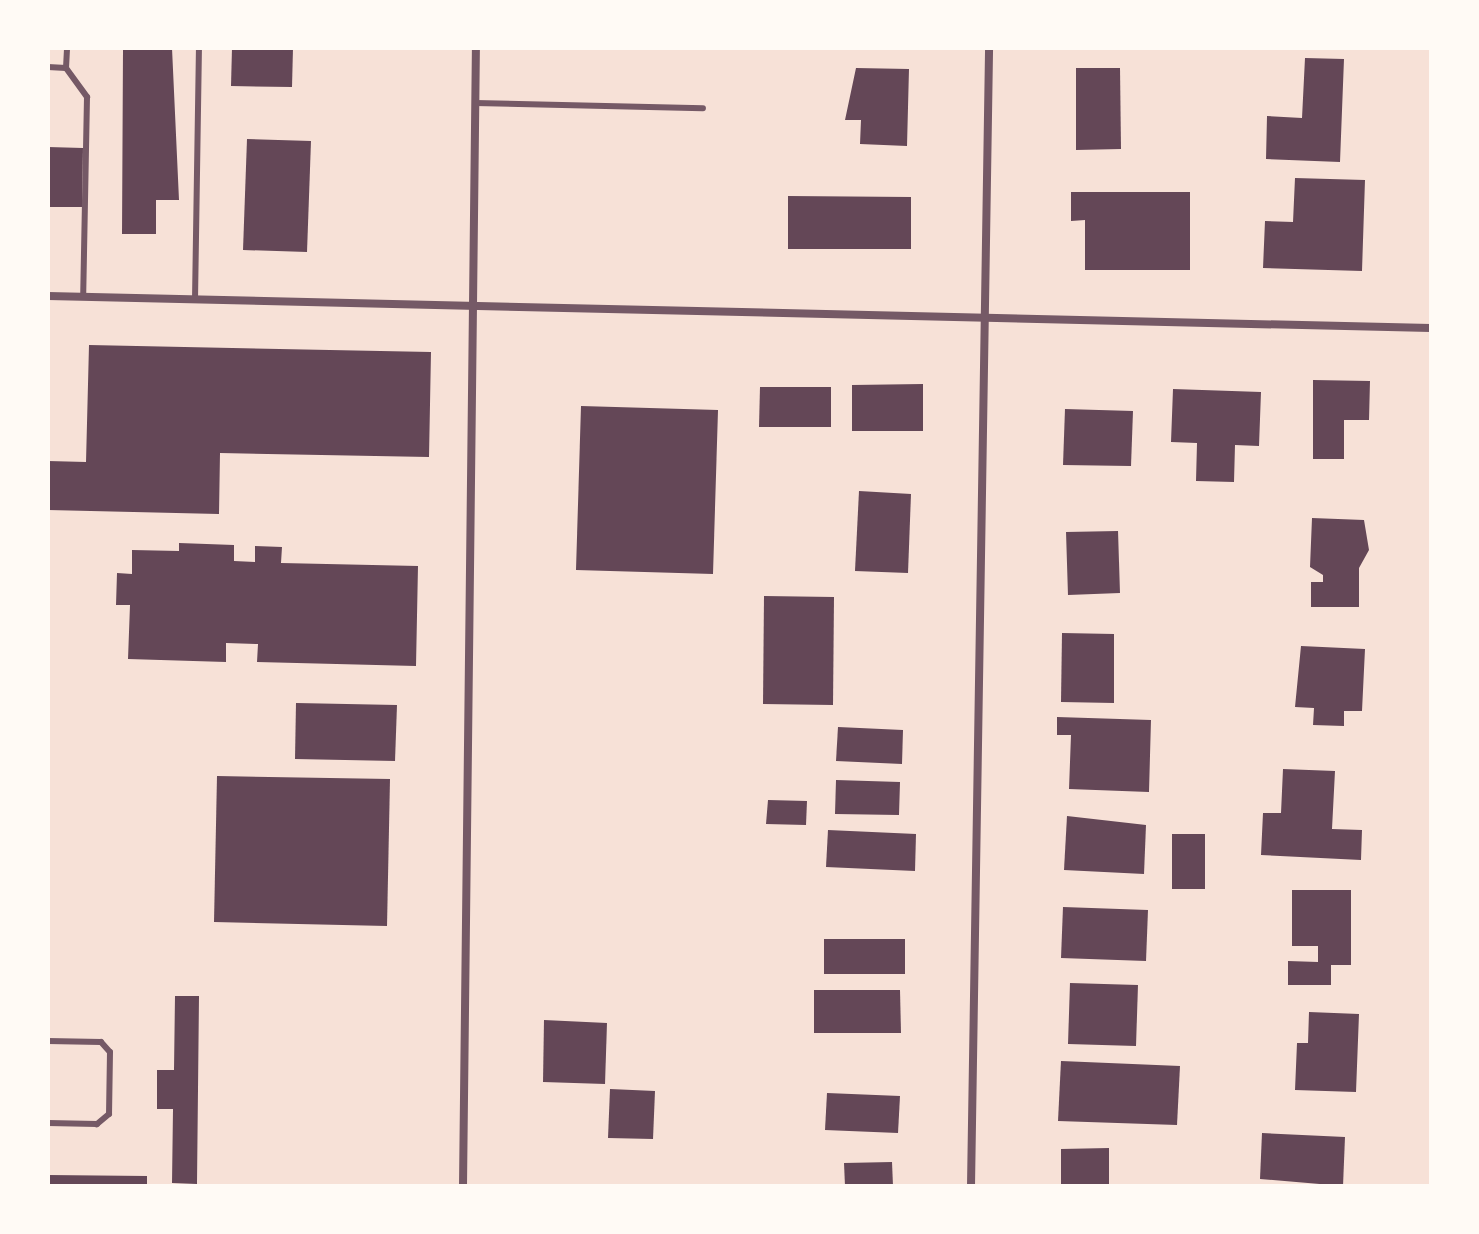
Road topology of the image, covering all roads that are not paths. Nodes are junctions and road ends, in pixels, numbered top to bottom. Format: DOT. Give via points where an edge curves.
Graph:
graph roads {
  1 [pos="67,48"];
  2 [pos="199,48"];
  3 [pos="476,48"];
  4 [pos="989,48"];
  5 [pos="48,67"];
  6 [pos="66,68"];
  7 [pos="475,103"];
  8 [pos="703,108"];
  9 [pos="48,296"];
  10 [pos="83,297"];
  11 [pos="195,300"];
  12 [pos="472,306"];
  13 [pos="986,318"];
  14 [pos="1431,328"];
  15 [pos="48,1041"];
  16 [pos="48,1123"];
  17 [pos="463,1186"];
  18 [pos="971,1186"];
  1 -- 6 [label="lane"];
  2 -- 11 [label="lane"];
  3 -- 7 [label="street"];
  4 -- 13 [label="street"];
  5 -- 6 [label="lane"];
  6 -- 10 [label="lane" via="87,97"];
  7 -- 8 [label="lane"];
  7 -- 12 [label="street"];
  9 -- 10 [label="street"];
  10 -- 11 [label="street"];
  11 -- 12 [label="street"];
  12 -- 13 [label="street"];
  12 -- 17 [label="street"];
  13 -- 14 [label="street"];
  13 -- 18 [label="street"];
  15 -- 16 [label="lane" via="101,1042 110,1052 109,1114 97,1124"];
}
